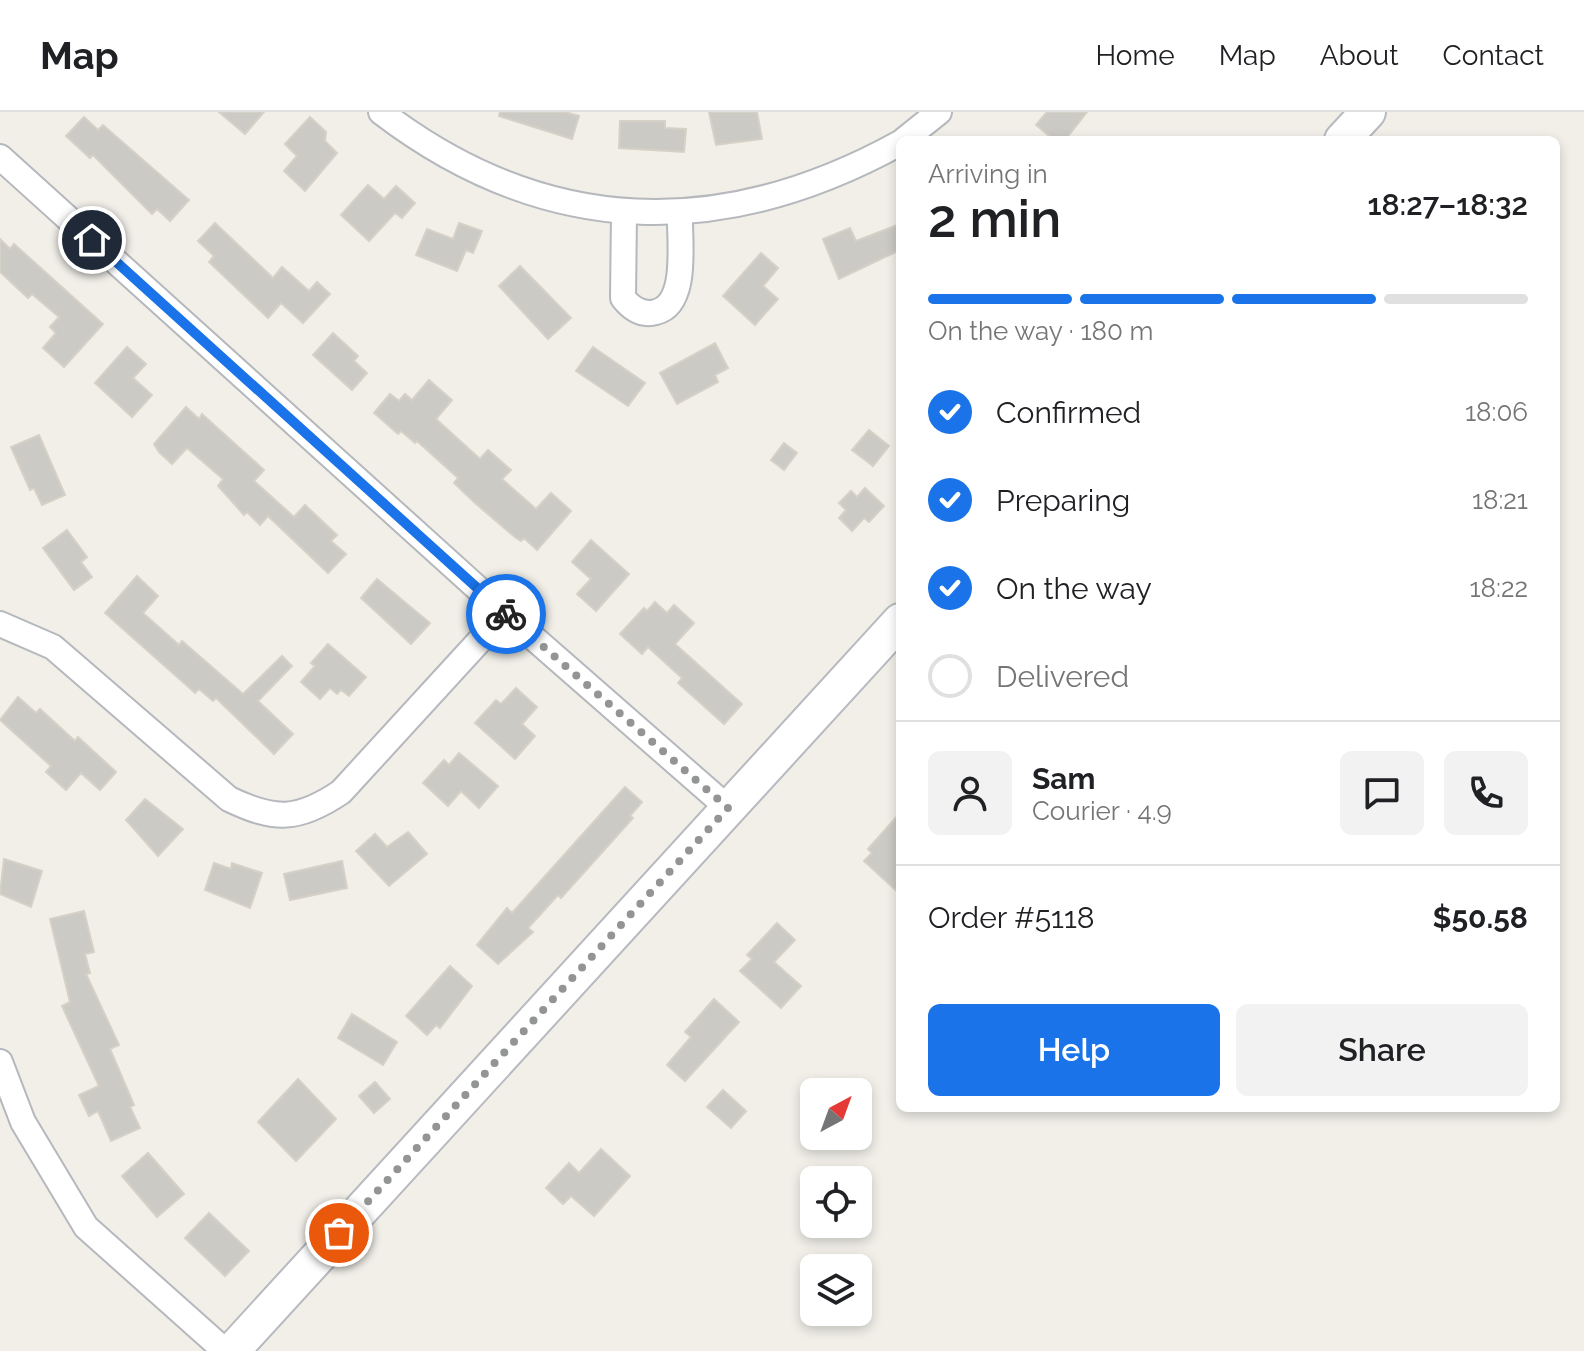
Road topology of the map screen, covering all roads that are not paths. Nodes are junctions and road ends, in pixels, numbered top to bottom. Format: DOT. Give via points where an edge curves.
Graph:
graph roads {
  1 [pos="381,112"];
  2 [pos="939,112"];
  3 [pos="1368,112"];
  4 [pos="908,136"];
  5 [pos="1346,136"];
  6 [pos="896,144"];
  7 [pos="0,157"];
  8 [pos="624,213"];
  9 [pos="680,214"];
  10 [pos="505,613"];
  11 [pos="0,624"];
  12 [pos="896,625"];
  13 [pos="728,808"];
  14 [pos="0,1062"];
  15 [pos="225,1351"];
  16 [pos="232,1351"];
  1 -- 8 [label="street" via="474,170 555,199"];
  2 -- 4 [label="street"];
  3 -- 5 [label="street"];
  6 -- 9 [label="street" via="802,189"];
  7 -- 10 [label="street"];
  8 -- 9 [label="street"];
  8 -- 9 [label="street" via="620,289 630,306 650,314 661,311 675,295"];
  10 -- 11 [label="street" via="341,792 320,806 286,816 229,799 61,653"];
  10 -- 13 [label="street"];
  12 -- 13 [label="street"];
  13 -- 16 [label="street"];
  14 -- 15 [label="street" via="23,1122 86,1227"];
}
